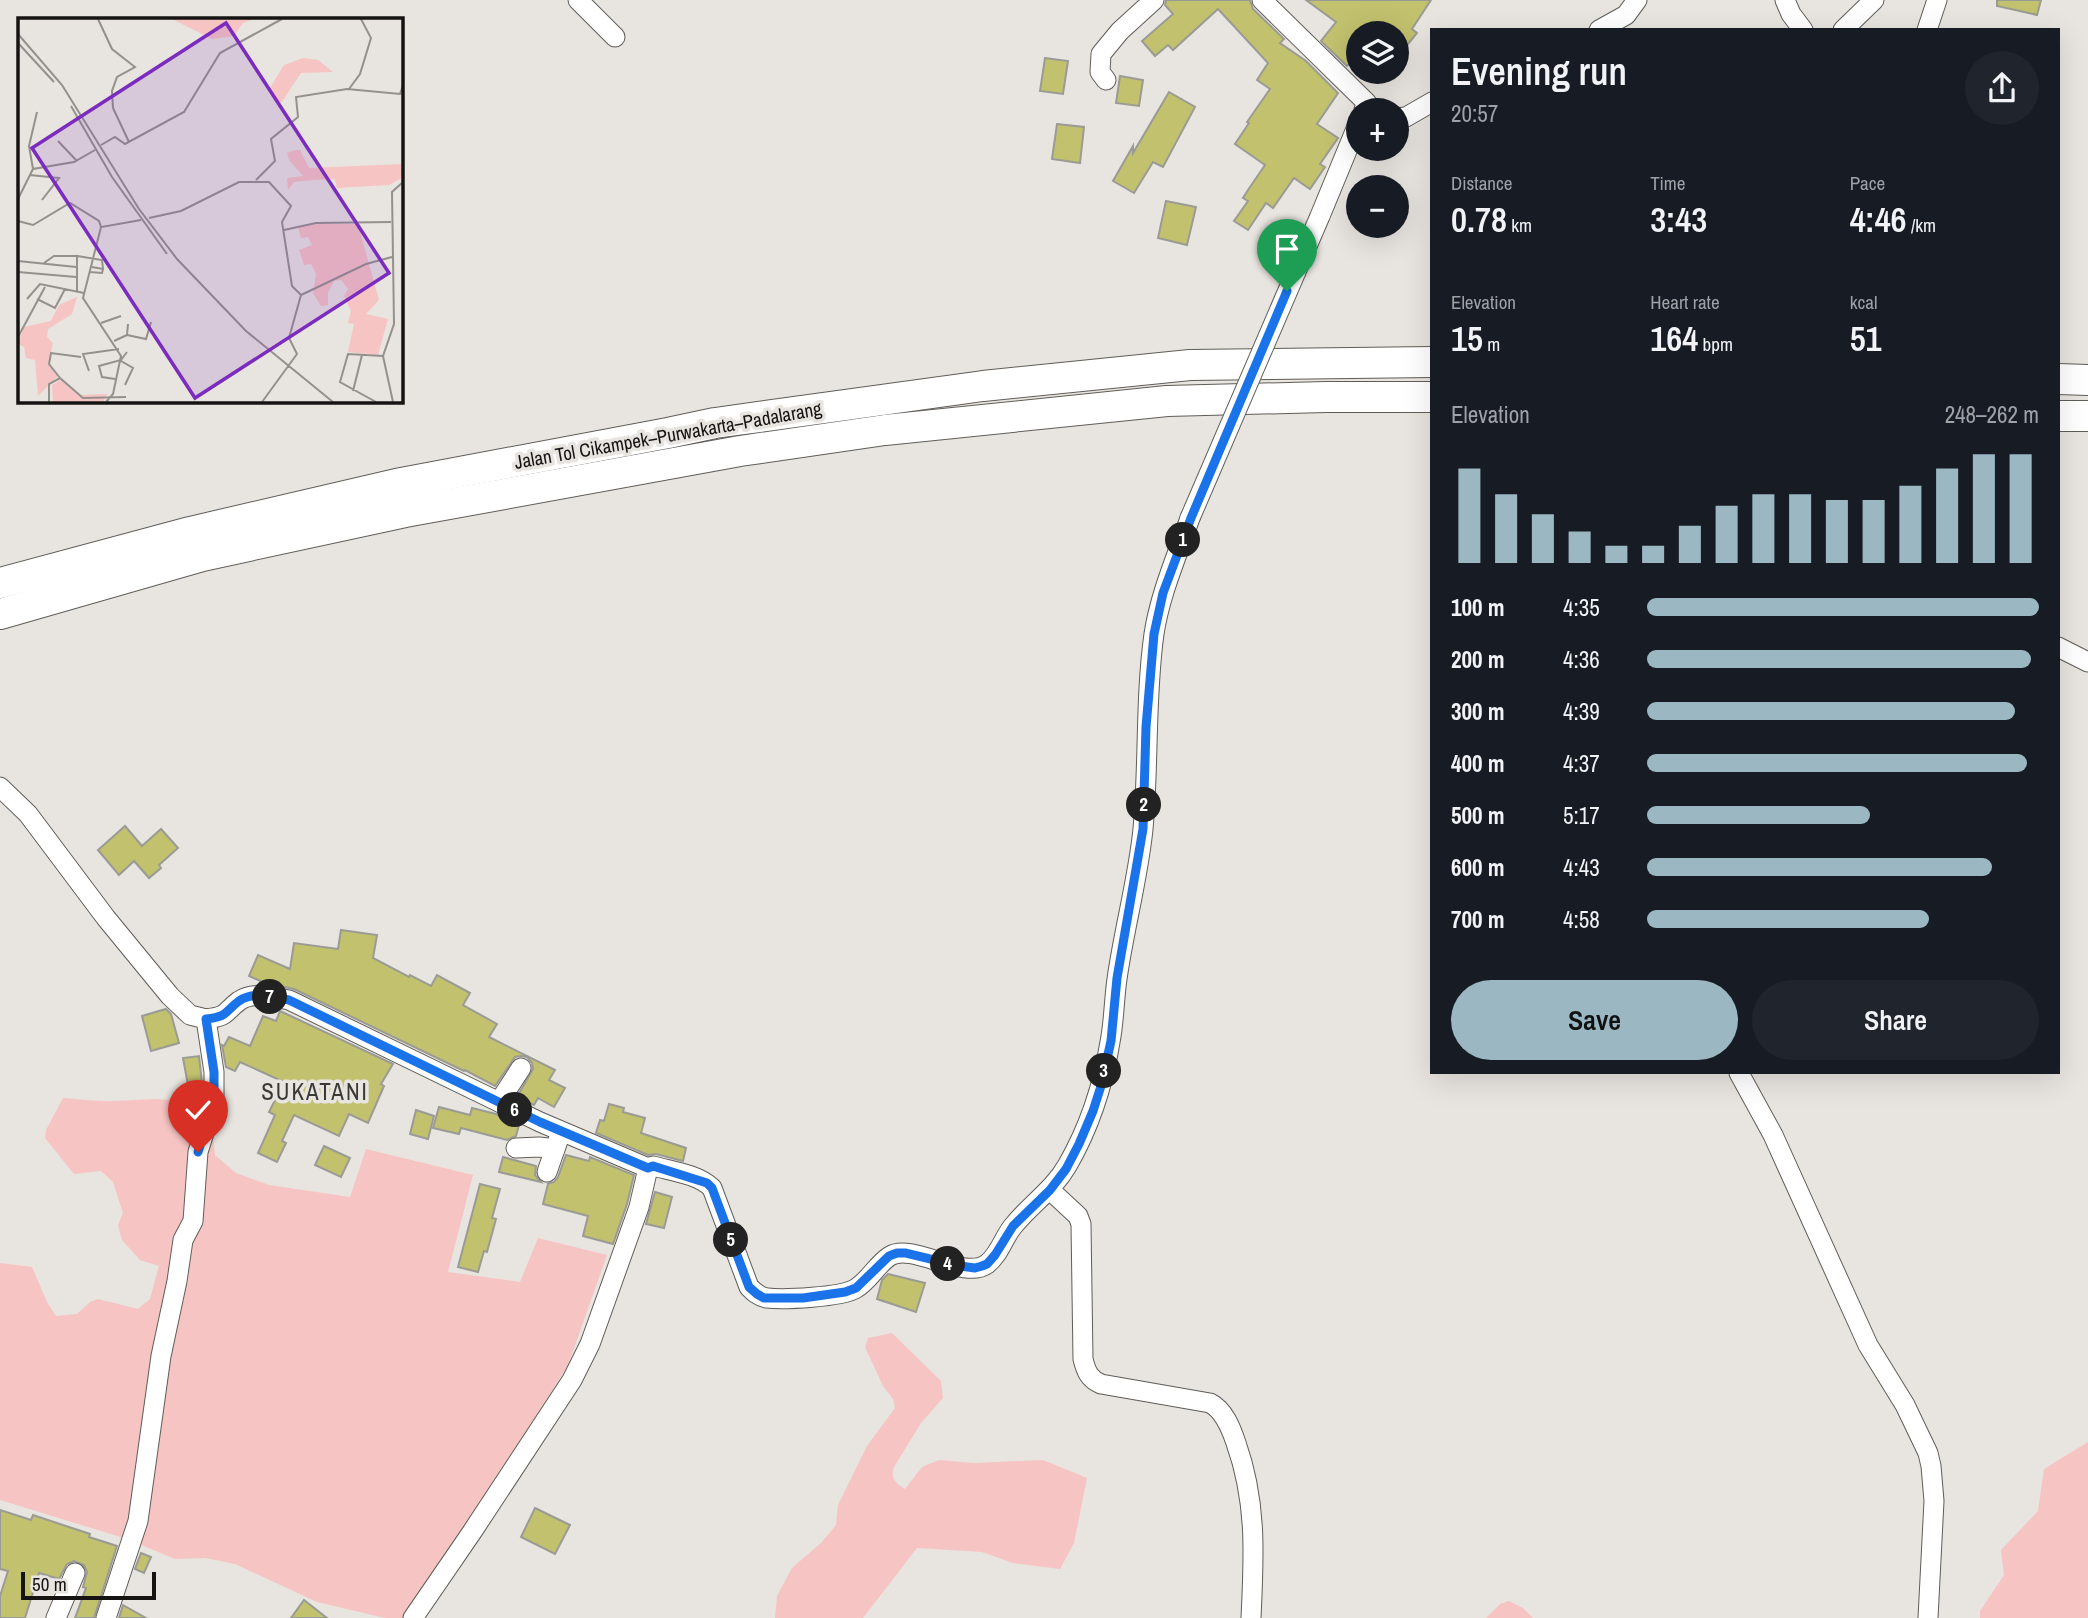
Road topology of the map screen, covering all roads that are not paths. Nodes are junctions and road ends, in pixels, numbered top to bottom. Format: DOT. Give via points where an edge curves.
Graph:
graph roads {
  1 [pos="578,0"];
  2 [pos="1154,0"];
  3 [pos="1262,0"];
  4 [pos="1637,0"];
  5 [pos="1785,0"];
  6 [pos="1874,0"];
  7 [pos="1937,0"];
  8 [pos="1603,28"];
  9 [pos="1802,28"];
  10 [pos="1845,28"];
  11 [pos="1928,28"];
  12 [pos="615,37"];
  13 [pos="1106,80"];
  14 [pos="1360,98"];
  15 [pos="1430,103"];
  16 [pos="1409,115"];
  17 [pos="1346,153"];
  18 [pos="1430,362"];
  19 [pos="2060,379"];
  20 [pos="2088,380"];
  21 [pos="1430,397"];
  22 [pos="2060,416"];
  23 [pos="2088,416"];
  24 [pos="0,583"];
  25 [pos="0,614"];
  26 [pos="2060,648"];
  27 [pos="2088,662"];
  28 [pos="0,787"];
  29 [pos="206,1019"];
  30 [pos="521,1068"];
  31 [pos="1740,1074"];
  32 [pos="499,1102"];
  33 [pos="558,1141"];
  34 [pos="516,1148"];
  35 [pos="648,1168"];
  36 [pos="547,1172"];
  37 [pos="1050,1190"];
  38 [pos="75,1573"];
  39 [pos="56,1618"];
  40 [pos="106,1618"];
  41 [pos="413,1618"];
  42 [pos="1251,1618"];
  43 [pos="1928,1618"];
  1 -- 12 [label="street"];
  2 -- 13 [label="street" via="1101,54 1100,72"];
  3 -- 14 [label="street"];
  4 -- 8 [label="street" via="1626,15"];
  5 -- 9 [label="street"];
  6 -- 10 [label="street"];
  7 -- 11 [label="street"];
  15 -- 16 [label="street"];
  17 -- 37 [label="street, bridge" via="1163,593 1154,634 1146,727 1143,829 1111,1041 1088,1122 1066,1169"];
  18 -- 24 [label="highway, Jalan Tol Cikampek–Purwakarta–Padalarang" via="1190,365 982,386 715,423 396,484"];
  19 -- 20 [label="highway"];
  21 -- 25 [label="highway, Jalan Tol Cikampek–Purwakarta–Padalarang" via="1167,401 766,447 405,512 202,556"];
  22 -- 23 [label="highway"];
  26 -- 27 [label="street"];
  28 -- 29 [label="street" via="28,814 170,996 190,1015"];
  29 -- 32 [label="street" via="226,1014 241,999 261,995 289,1000"];
  29 -- 40 [label="street" via="214,1101 198,1152 193,1221 183,1240 161,1356 138,1521"];
  30 -- 32 [label="street"];
  31 -- 43 [label="street" via="1773,1135 1868,1345 1928,1453 1934,1501"];
  32 -- 33 [label="street"];
  33 -- 34 [label="street"];
  33 -- 35 [label="street"];
  33 -- 36 [label="street"];
  35 -- 37 [label="street" via="691,1177 712,1188 749,1287 764,1298 845,1292 897,1253 982,1266 995,1255 1013,1226"];
  35 -- 41 [label="street" via="625,1249 572,1380"];
  37 -- 42 [label="street" via="1081,1224 1083,1359 1091,1379 1210,1403 1233,1434 1251,1498"];
  38 -- 39 [label="street"];
}
